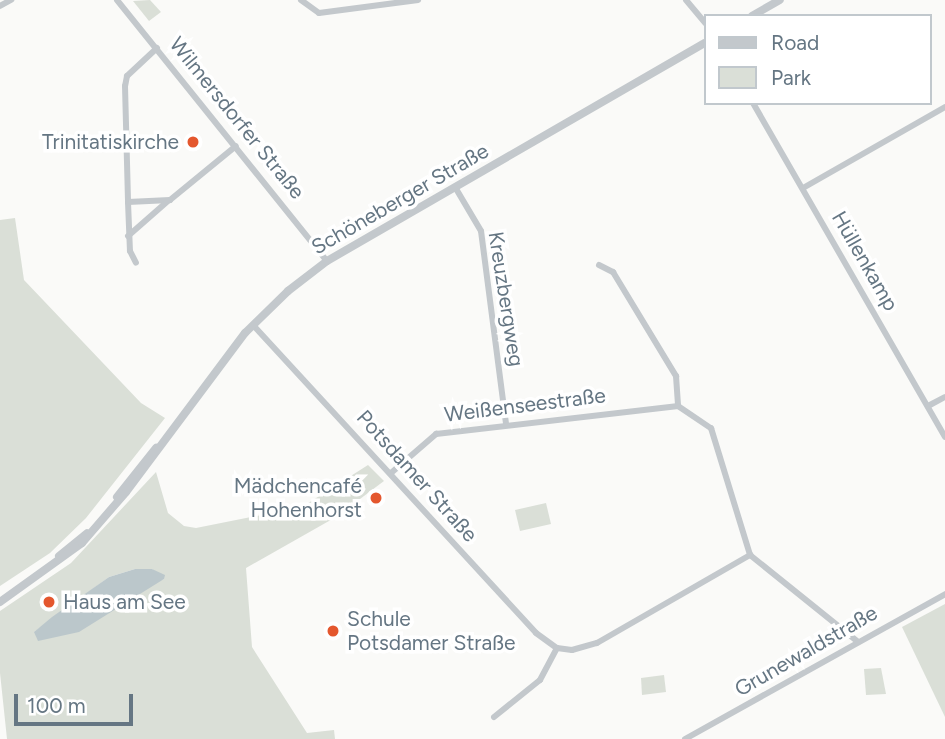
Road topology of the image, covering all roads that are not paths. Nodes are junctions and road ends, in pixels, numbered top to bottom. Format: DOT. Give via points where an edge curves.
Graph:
graph roads {
  1 [pos="12,0"];
  2 [pos="118,0"];
  3 [pos="301,0"];
  4 [pos="418,0"];
  5 [pos="686,0"];
  6 [pos="779,0"];
  7 [pos="0,6"];
  8 [pos="755,14"];
  9 [pos="704,22"];
  10 [pos="704,44"];
  11 [pos="157,48"];
  12 [pos="753,105"];
  13 [pos="945,107"];
  14 [pos="236,146"];
  15 [pos="455,187"];
  16 [pos="803,188"];
  17 [pos="170,200"];
  18 [pos="128,202"];
  19 [pos="128,236"];
  20 [pos="327,261"];
  21 [pos="136,263"];
  22 [pos="599,265"];
  23 [pos="253,325"];
  24 [pos="945,397"];
  25 [pos="678,406"];
  26 [pos="928,406"];
  27 [pos="506,423"];
  28 [pos="945,437"];
  29 [pos="391,473"];
  30 [pos="750,555"];
  31 [pos="945,594"];
  32 [pos="5,595"];
  33 [pos="0,602"];
  34 [pos="857,641"];
  35 [pos="557,648"];
  36 [pos="494,717"];
  37 [pos="685,739"];
  1 -- 7 [label="street"];
  2 -- 11 [label="street, Wilmersdorfer Straße"];
  3 -- 4 [label="street" via="319,13"];
  5 -- 9 [label="street"];
  6 -- 8 [label="street"];
  10 -- 15 [label="street, Schöneberger Straße"];
  11 -- 14 [label="street, Wilmersdorfer Straße"];
  11 -- 18 [label="street" via="127,76 124,91"];
  12 -- 16 [label="street, Hüllenkamp"];
  13 -- 16 [label="street"];
  14 -- 17 [label="street"];
  14 -- 20 [label="street, Wilmersdorfer Straße"];
  15 -- 20 [label="street, Schöneberger Straße"];
  15 -- 27 [label="street, Kreuzbergweg" via="481,231"];
  16 -- 26 [label="street, Hüllenkamp"];
  17 -- 18 [label="street"];
  17 -- 19 [label="street"];
  18 -- 19 [label="street"];
  19 -- 21 [label="street"];
  20 -- 23 [label="street, Schöneberger Straße"];
  22 -- 25 [label="street" via="613,272 676,376"];
  23 -- 29 [label="street, Potsdamer Straße"];
  23 -- 32 [label="street, Schöneberger Straße" via="90,531 51,566"];
  24 -- 26 [label="street"];
  25 -- 27 [label="street, Weißenseestraße"];
  25 -- 30 [label="street" via="711,428"];
  26 -- 28 [label="street, Hüllenkamp"];
  27 -- 29 [label="street, Weißenseestraße" via="436,434"];
  29 -- 35 [label="street, Potsdamer Straße" via="536,633"];
  30 -- 34 [label="street"];
  30 -- 35 [label="street" via="597,643 572,650"];
  31 -- 34 [label="street, Grunewaldstraße"];
  32 -- 33 [label="street, Schöneberger Straße"];
  34 -- 37 [label="street, Grunewaldstraße" via="846,652"];
  35 -- 36 [label="street" via="540,680"];
}
